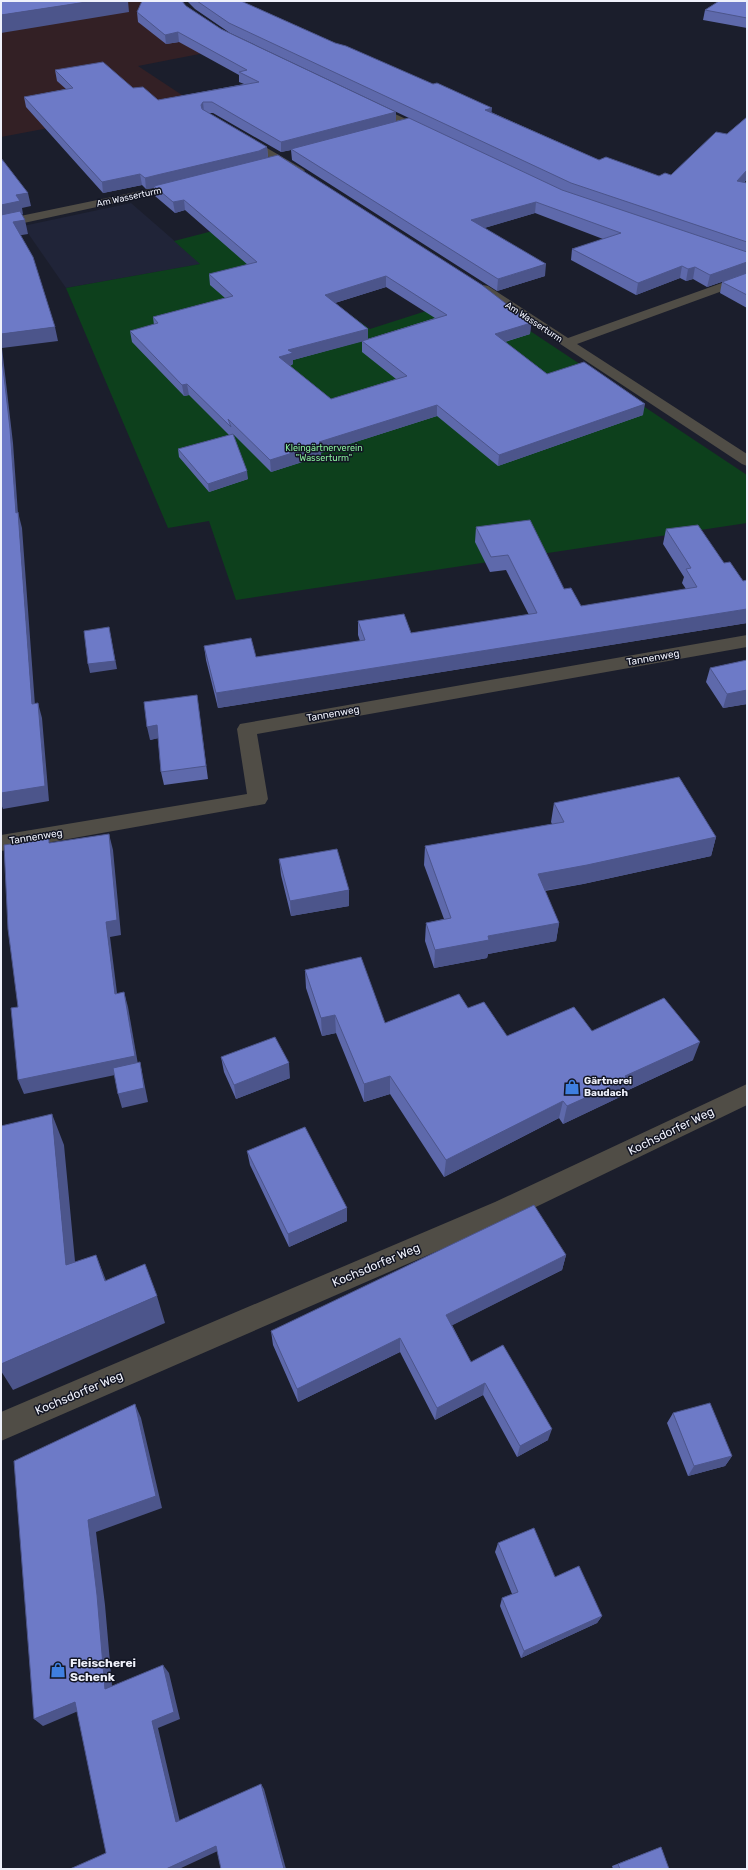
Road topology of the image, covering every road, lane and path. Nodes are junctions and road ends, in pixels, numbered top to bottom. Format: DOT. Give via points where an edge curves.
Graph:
graph roads {
  1 [pos="361,101"];
  2 [pos="410,124"];
  3 [pos="228,128"];
  4 [pos="396,128"];
  5 [pos="438,138"];
  6 [pos="285,156"];
  7 [pos="264,165"];
  8 [pos="312,180"];
  9 [pos="196,182"];
  10 [pos="1,224"];
  11 [pos="747,278"];
  12 [pos="473,283"];
  13 [pos="567,343"];
  14 [pos="747,461"];
  15 [pos="747,641"];
  16 [pos="1,843"];
  17 [pos="747,1094"];
  18 [pos="1,1427"];
  1 -- 2 [label="street"];
  2 -- 4 [label="street"];
  2 -- 5 [label="street"];
  3 -- 6 [label="street"];
  6 -- 7 [label="street"];
  6 -- 8 [label="street"];
  9 -- 10 [label="street, Am Wasserturm"];
  11 -- 13 [label="street, Am Wasserturm"];
  12 -- 13 [label="street, Am Wasserturm"];
  13 -- 14 [label="street, Am Wasserturm"];
  15 -- 16 [label="street, Tannenweg" via="246,729 258,799"];
  17 -- 18 [label="street, Kochsdorfer Weg" via="504,1210"];
}
